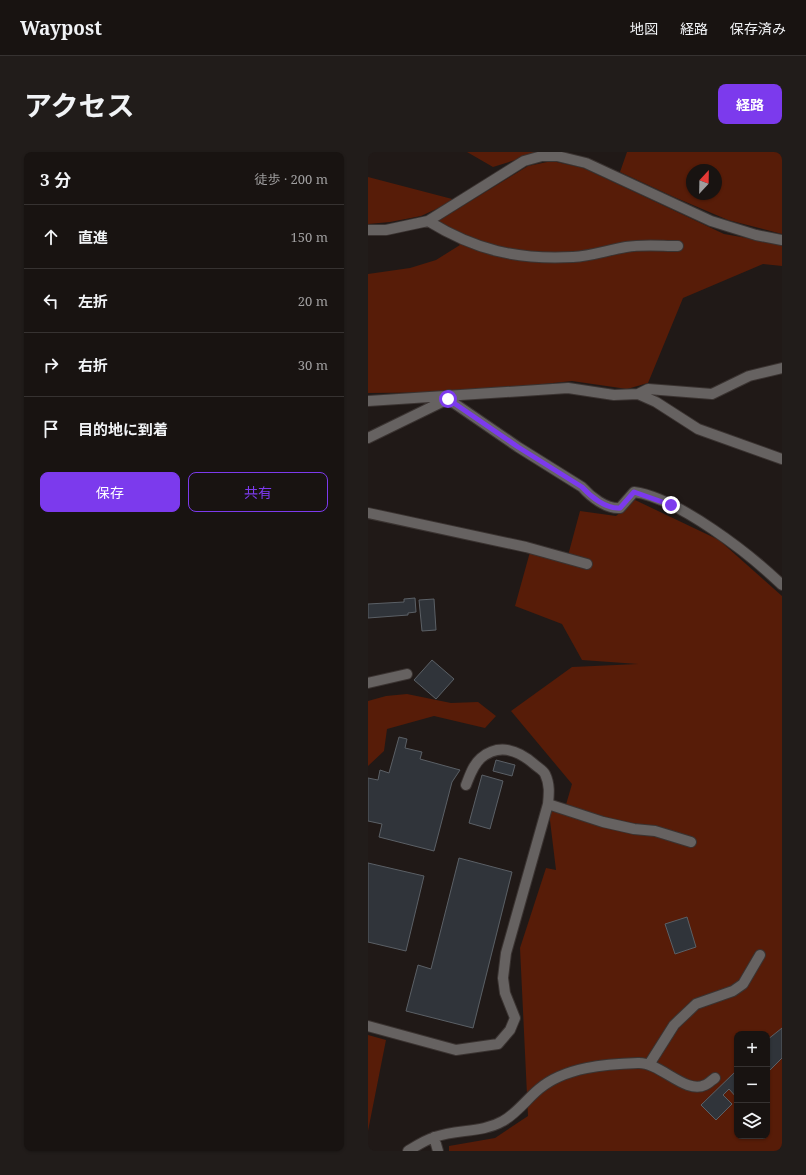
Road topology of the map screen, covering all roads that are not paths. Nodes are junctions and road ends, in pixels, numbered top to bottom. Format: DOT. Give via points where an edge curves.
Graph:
graph roads {
  1 [pos="428,220"];
  2 [pos="368,230"];
  3 [pos="782,240"];
  4 [pos="678,246"];
  5 [pos="782,368"];
  6 [pos="638,394"];
  7 [pos="448,397"];
  8 [pos="368,402"];
  9 [pos="368,438"];
  10 [pos="782,459"];
  11 [pos="368,513"];
  12 [pos="588,564"];
  13 [pos="782,585"];
  14 [pos="407,674"];
  15 [pos="368,683"];
  16 [pos="466,784"];
  17 [pos="548,804"];
  18 [pos="691,842"];
  19 [pos="760,955"];
  20 [pos="368,1026"];
  21 [pos="650,1064"];
  22 [pos="715,1078"];
  23 [pos="434,1137"];
  24 [pos="408,1151"];
  25 [pos="438,1151"];
  1 -- 2 [label="street" via="389,229"];
  1 -- 3 [label="street" via="524,161 542,156 557,156 586,163 711,221"];
  1 -- 4 [label="street" via="468,243 500,253 571,257 628,246"];
  5 -- 6 [label="street" via="750,376 712,394 648,389"];
  6 -- 7 [label="street" via="614,395 568,388"];
  6 -- 10 [label="street" via="656,402 698,429"];
  7 -- 8 [label="street"];
  7 -- 9 [label="street"];
  7 -- 13 [label="street" via="612,509 620,508 634,492 671,505 687,513 741,551"];
  11 -- 12 [label="street"];
  14 -- 15 [label="street"];
  16 -- 17 [label="street" via="473,766 481,758 508,749 524,756 545,773 550,790"];
  17 -- 18 [label="street" via="603,822 655,831"];
  17 -- 20 [label="street" via="506,953 503,978 505,993 515,1018 510,1030 498,1044 456,1050"];
  19 -- 21 [label="street" via="743,984 733,992 696,1004 674,1025"];
  21 -- 22 [label="street" via="694,1087 704,1086"];
  21 -- 23 [label="street" via="588,1067 557,1078 541,1088 504,1121 486,1128"];
  23 -- 24 [label="street"];
  23 -- 25 [label="street"];
}
